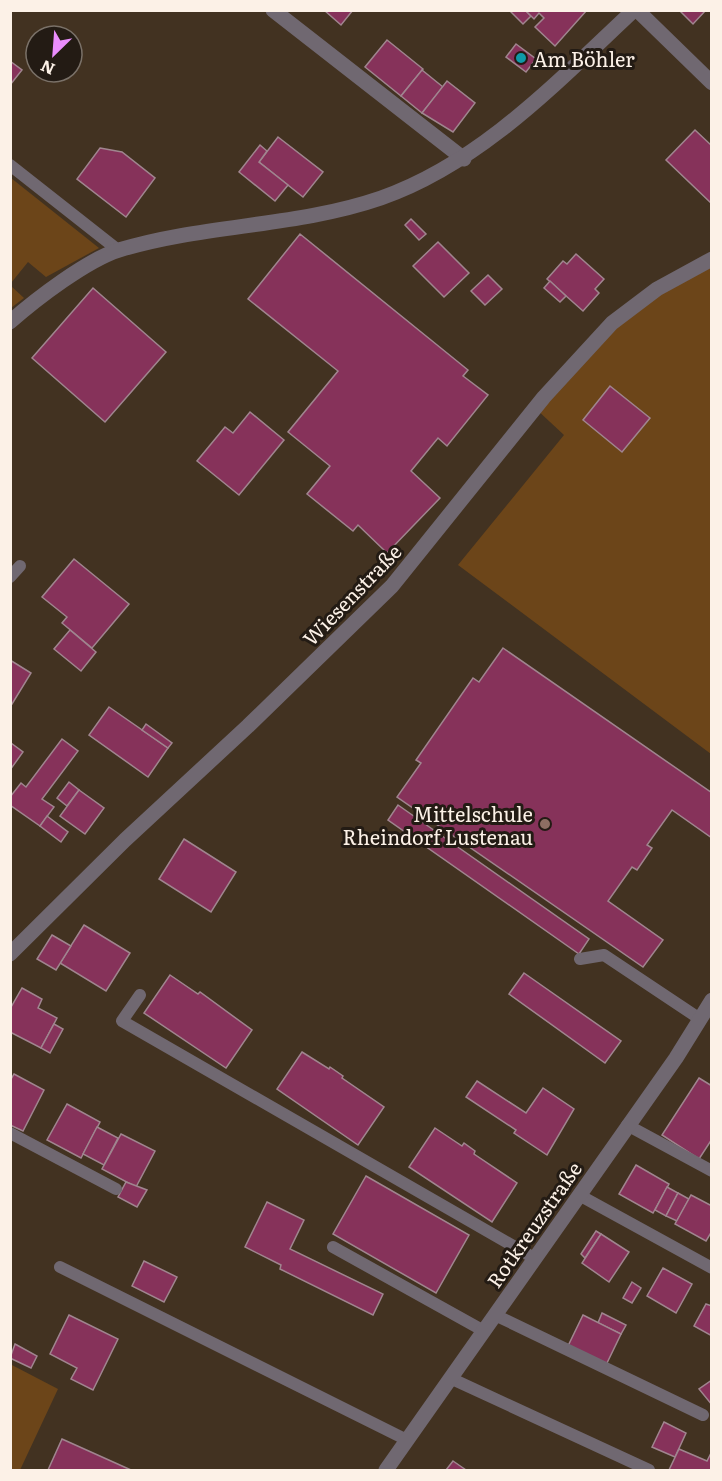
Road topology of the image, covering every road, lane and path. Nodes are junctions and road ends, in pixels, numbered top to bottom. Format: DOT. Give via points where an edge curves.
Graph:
graph roads {
  1 [pos="273,10"];
  2 [pos="636,10"];
  3 [pos="711,83"];
  4 [pos="464,159"];
  5 [pos="10,165"];
  6 [pos="118,250"];
  7 [pos="711,260"];
  8 [pos="10,322"];
  9 [pos="20,566"];
  10 [pos="10,577"];
  11 [pos="10,954"];
  12 [pos="580,959"];
  13 [pos="140,995"];
  14 [pos="711,1000"];
  15 [pos="700,1019"];
  16 [pos="627,1125"];
  17 [pos="10,1132"];
  18 [pos="711,1171"];
  19 [pos="116,1189"];
  20 [pos="579,1195"];
  21 [pos="333,1247"];
  22 [pos="534,1258"];
  23 [pos="60,1267"];
  24 [pos="711,1268"];
  25 [pos="495,1315"];
  26 [pos="484,1331"];
  27 [pos="450,1378"];
  28 [pos="703,1415"];
  29 [pos="407,1440"];
  30 [pos="386,1470"];
  31 [pos="649,1470"];
  1 -- 4 [label="street"];
  2 -- 3 [label="street"];
  2 -- 4 [label="street"];
  4 -- 6 [label="street" via="425,181 340,210"];
  5 -- 6 [label="lane"];
  6 -- 8 [label="street" via="63,281"];
  7 -- 11 [label="street, Wiesenstraße" via="657,289 612,324 539,403 392,586"];
  9 -- 10 [label="lane"];
  12 -- 15 [label="lane" via="604,955"];
  13 -- 22 [label="lane" via="122,1022"];
  14 -- 15 [label="street, Rotkreuzstraße"];
  15 -- 16 [label="street, Rotkreuzstraße"];
  16 -- 18 [label="lane"];
  16 -- 20 [label="street, Rotkreuzstraße"];
  17 -- 19 [label="lane"];
  20 -- 22 [label="street, Rotkreuzstraße"];
  20 -- 24 [label="lane"];
  21 -- 26 [label="lane"];
  22 -- 25 [label="street, Rotkreuzstraße"];
  23 -- 29 [label="lane"];
  25 -- 26 [label="street, Rotkreuzstraße"];
  25 -- 28 [label="lane"];
  26 -- 27 [label="street, Rotkreuzstraße"];
  27 -- 29 [label="street, Rotkreuzstraße"];
  27 -- 31 [label="lane"];
  29 -- 30 [label="street, Rotkreuzstraße"];
}
